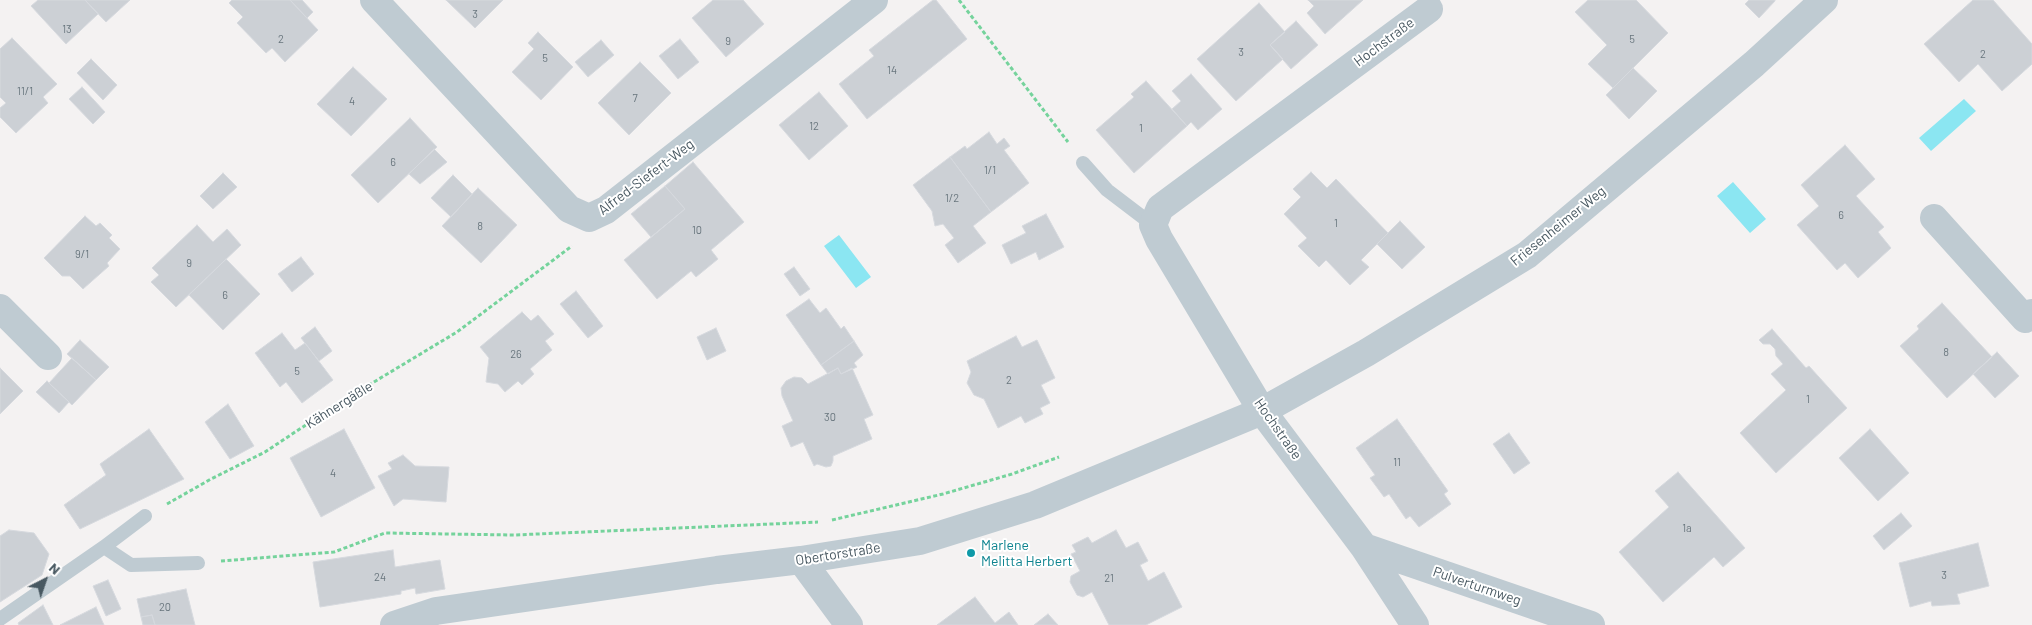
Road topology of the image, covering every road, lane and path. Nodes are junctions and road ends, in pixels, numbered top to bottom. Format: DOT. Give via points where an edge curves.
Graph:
graph roads {
  1 [pos="374,0"];
  2 [pos="874,0"];
  3 [pos="959,0"];
  4 [pos="1824,0"];
  5 [pos="1429,9"];
  6 [pos="1056,126"];
  7 [pos="1083,162"];
  8 [pos="1934,218"];
  9 [pos="1153,225"];
  10 [pos="567,252"];
  11 [pos="0,308"];
  12 [pos="2030,319"];
  13 [pos="48,356"];
  14 [pos="1262,411"];
  15 [pos="943,494"];
  16 [pos="145,516"];
  17 [pos="104,547"];
  18 [pos="1364,547"];
  19 [pos="801,560"];
  20 [pos="198,563"];
  21 [pos="0,620"];
  22 [pos="394,625"];
  23 [pos="849,625"];
  24 [pos="1415,625"];
  25 [pos="1591,625"];
  1 -- 2 [label="street, Alfred-Siefert-Weg" via="568,209 589,218 606,210"];
  3 -- 6 [label="path"];
  4 -- 14 [label="street, Friesenheimer Weg" via="1754,64 1527,255 1366,353"];
  5 -- 9 [label="street, Hochstraße" via="1160,208"];
  7 -- 9 [label="lane, Hochstraße" via="1107,190"];
  8 -- 12 [label="street"];
  9 -- 14 [label="street, Hochstraße"];
  10 -- 16 [label="path, Kähnergäßle" via="456,332 265,452"];
  11 -- 13 [label="street"];
  14 -- 18 [label="street, Hochstraße"];
  14 -- 19 [label="street, Obertorstraße" via="1035,505 920,542"];
  15 -- 20 [label="path" via="823,522 514,535 384,533 334,552"];
  16 -- 17 [label="lane"];
  17 -- 20 [label="lane" via="131,565"];
  17 -- 21 [label="lane"];
  18 -- 24 [label="street, Hochstraße"];
  18 -- 25 [label="street, Pulverturmweg"];
  19 -- 22 [label="street, Obertorstraße" via="436,610"];
  19 -- 23 [label="street"];
}
